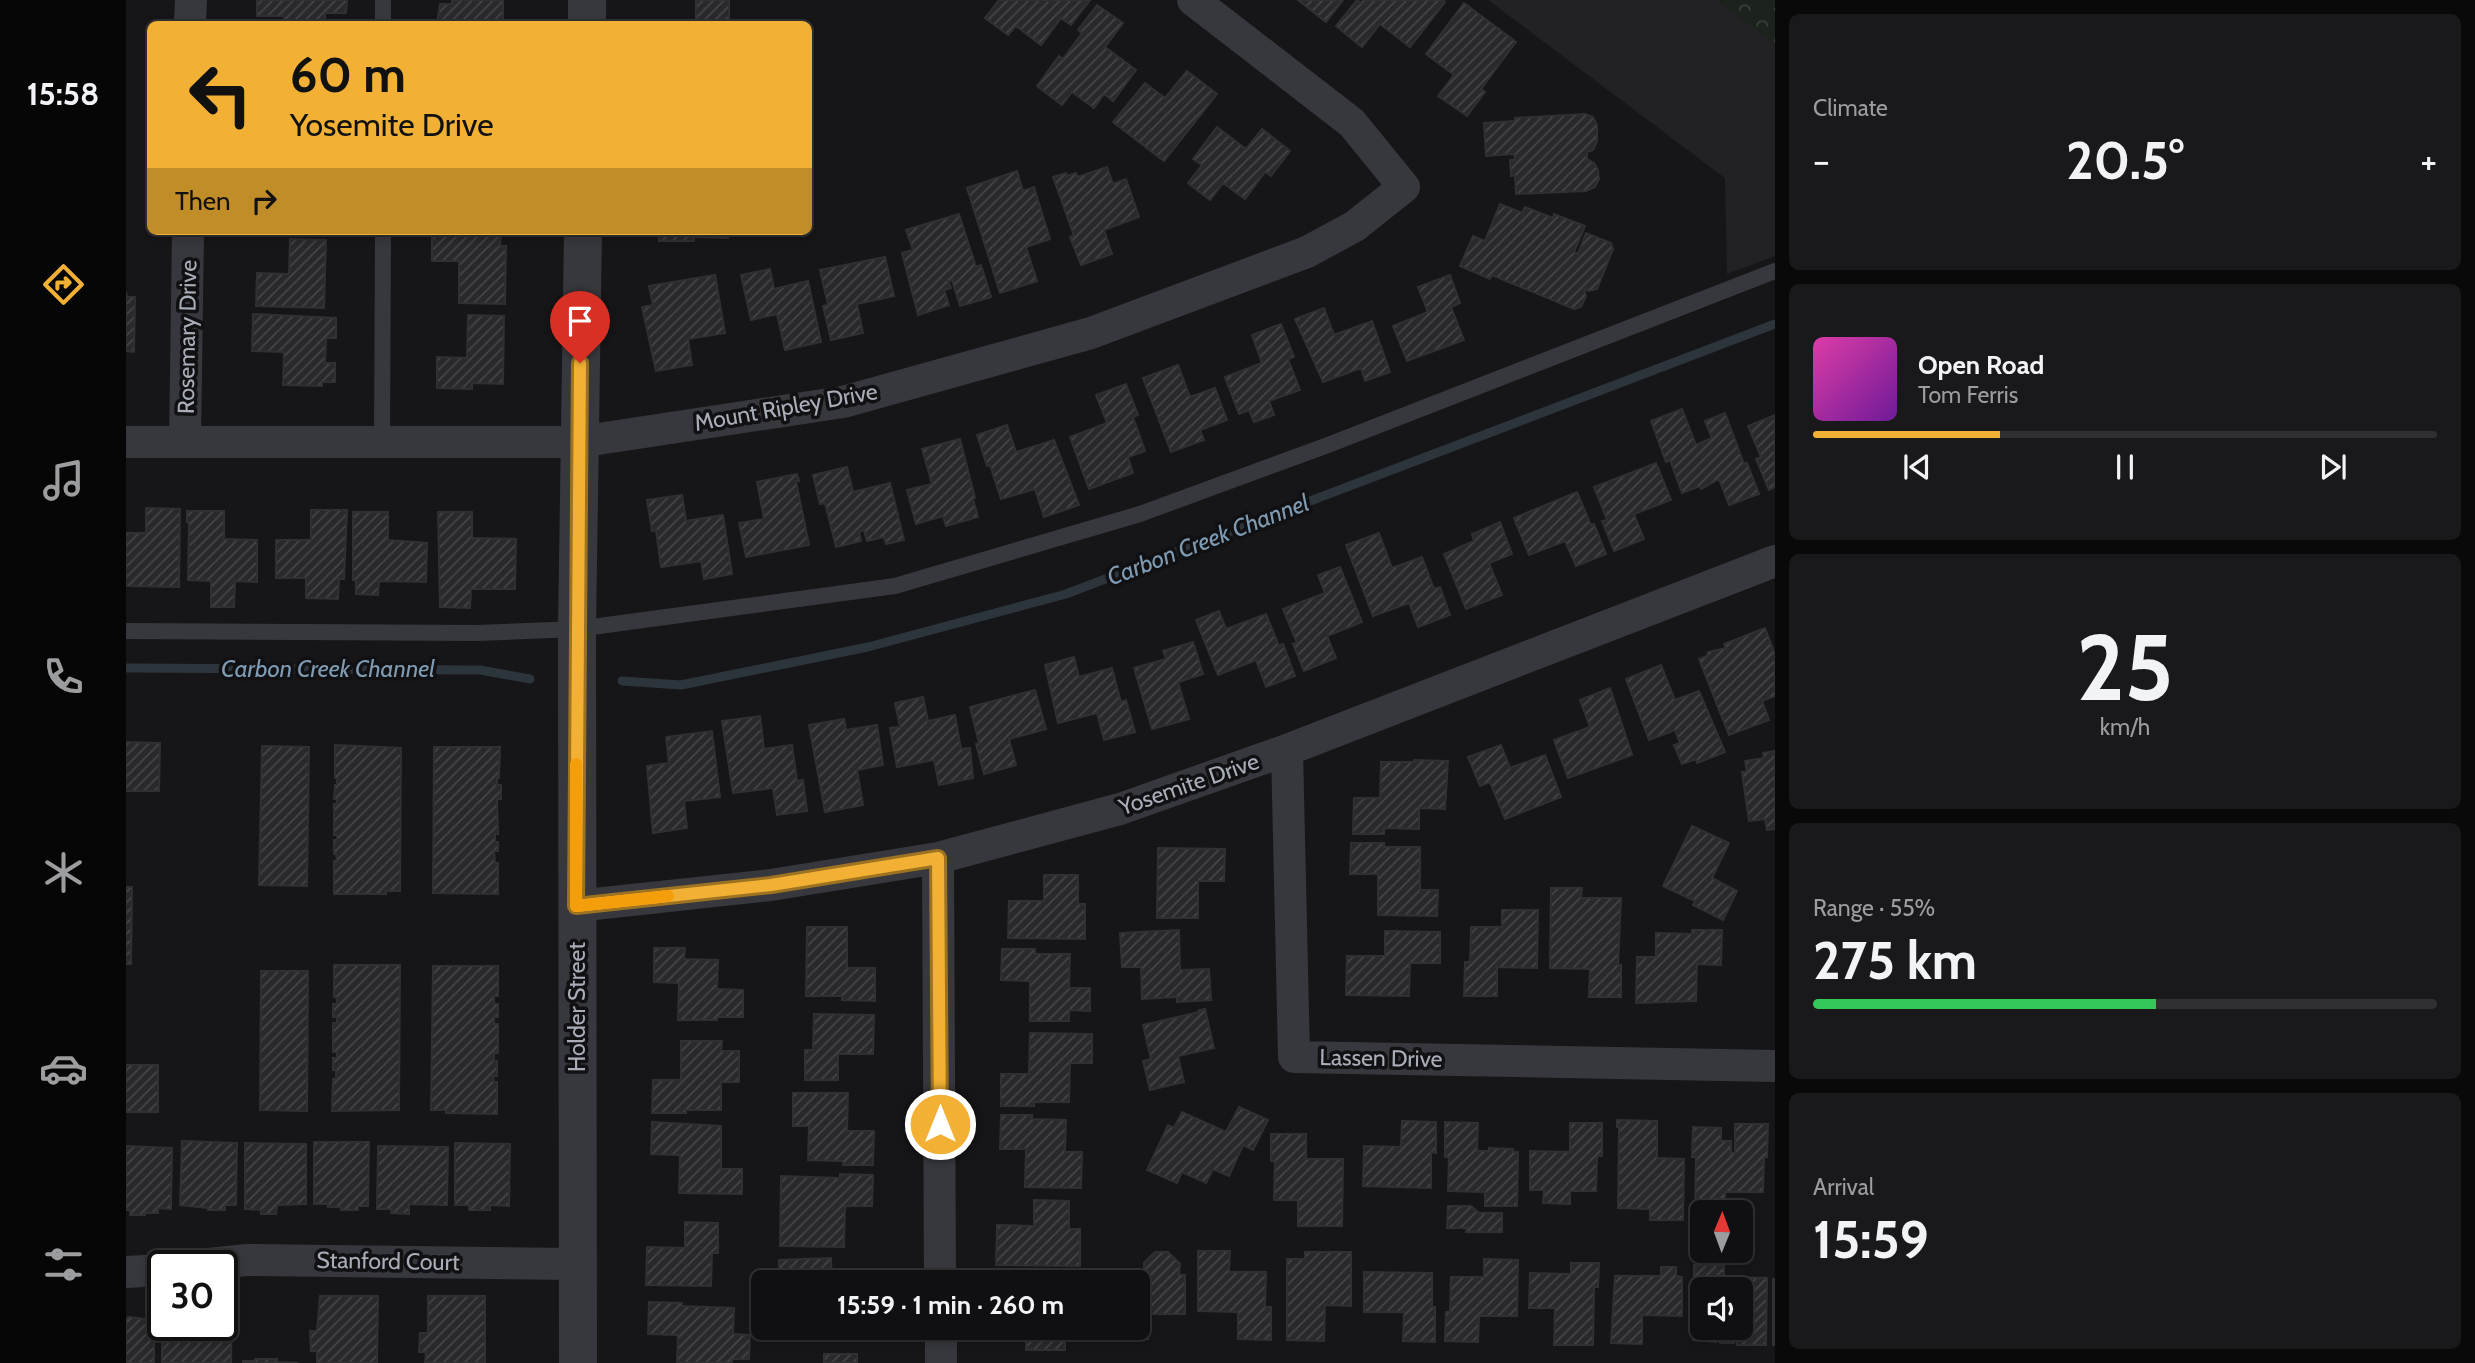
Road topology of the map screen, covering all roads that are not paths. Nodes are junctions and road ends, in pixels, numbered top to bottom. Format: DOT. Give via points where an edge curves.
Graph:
graph roads {
  1 [pos="191,0"];
  2 [pos="383,0"];
  3 [pos="587,0"];
  4 [pos="1193,0"];
  5 [pos="190,21"];
  6 [pos="383,21"];
  7 [pos="587,21"];
  8 [pos="188,235"];
  9 [pos="383,235"];
  10 [pos="583,235"];
  11 [pos="1775,271"];
  12 [pos="126,442"];
  13 [pos="185,442"];
  14 [pos="382,442"];
  15 [pos="578,442"];
  16 [pos="1775,561"];
  17 [pos="577,629"];
  18 [pos="126,631"];
  19 [pos="1287,750"];
  20 [pos="938,858"];
  21 [pos="576,906"];
  22 [pos="1775,1066"];
  23 [pos="238,1261"];
  24 [pos="577,1264"];
  25 [pos="147,1270"];
  26 [pos="940,1270"];
  27 [pos="126,1272"];
  28 [pos="941,1340"];
  29 [pos="578,1363"];
  30 [pos="941,1363"];
  1 -- 5 [label="street"];
  2 -- 6 [label="lane"];
  3 -- 7 [label="street"];
  4 -- 15 [label="street, Mount Ripley Drive" via="1352,123 1404,187 1355,226 1307,252 1091,333 843,402"];
  8 -- 13 [label="street, Rosemary Drive"];
  9 -- 14 [label="lane"];
  10 -- 15 [label="street, Holder Street"];
  11 -- 17 [label="lane" via="1328,445 1127,517 895,586"];
  12 -- 13 [label="street, Mount Ripley Drive"];
  13 -- 14 [label="street, Mount Ripley Drive"];
  14 -- 15 [label="street, Mount Ripley Drive"];
  15 -- 17 [label="street, Holder Street"];
  16 -- 19 [label="street, Yosemite Drive"];
  17 -- 18 [label="lane" via="478,633"];
  17 -- 21 [label="street, Holder Street"];
  19 -- 20 [label="street, Yosemite Drive" via="1120,810"];
  19 -- 22 [label="street, Lassen Drive" via="1294,1056"];
  20 -- 21 [label="street, Yosemite Drive" via="771,885"];
  20 -- 26 [label="street"];
  21 -- 24 [label="street, Holder Street"];
  23 -- 24 [label="street, Stanford Court"];
  24 -- 29 [label="street, Holder Street"];
  25 -- 27 [label="street"];
  28 -- 30 [label="street"];
}
